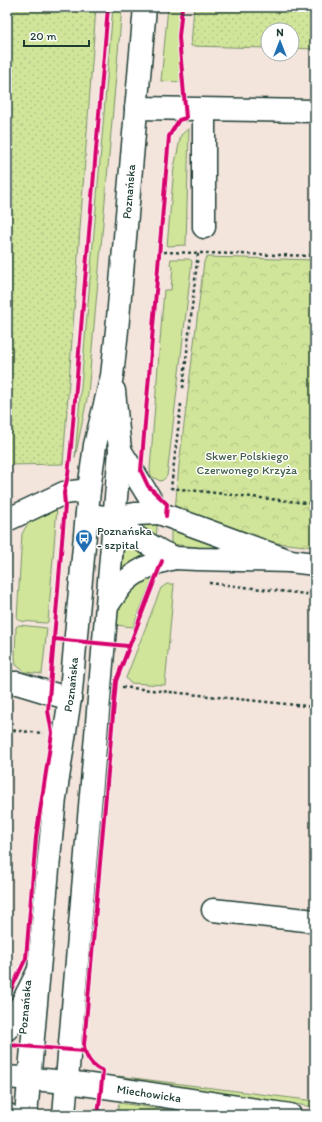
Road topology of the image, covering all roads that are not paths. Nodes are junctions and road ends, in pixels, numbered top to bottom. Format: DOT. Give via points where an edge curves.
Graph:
graph roads {
  1 [pos="145,7"];
  2 [pos="136,108"];
  3 [pos="204,110"];
  4 [pos="315,112"];
  5 [pos="204,227"];
  6 [pos="112,376"];
  7 [pos="120,450"];
  8 [pos="89,490"];
  9 [pos="159,514"];
  10 [pos="87,515"];
  11 [pos="115,518"];
  12 [pos="7,520"];
  13 [pos="175,558"];
  14 [pos="290,561"];
  15 [pos="315,564"];
  16 [pos="107,606"];
  17 [pos="7,683"];
  18 [pos="70,699"];
  19 [pos="212,910"];
  20 [pos="315,921"];
  21 [pos="38,972"];
  22 [pos="7,1029"];
  23 [pos="7,1077"];
  24 [pos="29,1079"];
  25 [pos="68,1082"];
  26 [pos="26,1115"];
  27 [pos="64,1115"];
  28 [pos="290,1115"];
  1 -- 2 [label="main road, Poznańska"];
  2 -- 3 [label="main road"];
  2 -- 6 [label="main road, Poznańska"];
  3 -- 4 [label="main road"];
  3 -- 5 [label="main road"];
  6 -- 7 [label="main road, Poznańska"];
  6 -- 8 [label="main road, Poznańska" via="95,445"];
  7 -- 9 [label="main road"];
  7 -- 11 [label="main road, Poznańska"];
  8 -- 10 [label="main road, Poznańska"];
  8 -- 12 [label="main road" via="64,493"];
  9 -- 11 [label="main road" via="135,514"];
  9 -- 14 [label="main road"];
  10 -- 11 [label="main road"];
  10 -- 18 [label="main road, Poznańska"];
  11 -- 13 [label="main road" via="129,533"];
  11 -- 16 [label="main road, Poznańska"];
  13 -- 14 [label="main road"];
  13 -- 16 [label="main road" via="140,570 123,584"];
  14 -- 15 [label="main road"];
  16 -- 25 [label="main road, Poznańska"];
  17 -- 18 [label="main road" via="17,683"];
  18 -- 21 [label="main road, Poznańska" via="55,805"];
  19 -- 20 [label="main road"];
  21 -- 22 [label="main road"];
  21 -- 24 [label="main road, Poznańska"];
  23 -- 24 [label="main road, Miechowicka"];
  24 -- 25 [label="main road, Miechowicka"];
  24 -- 26 [label="main road, Poznańska"];
  25 -- 27 [label="main road, Poznańska"];
  25 -- 28 [label="main road, Miechowicka"];
}
